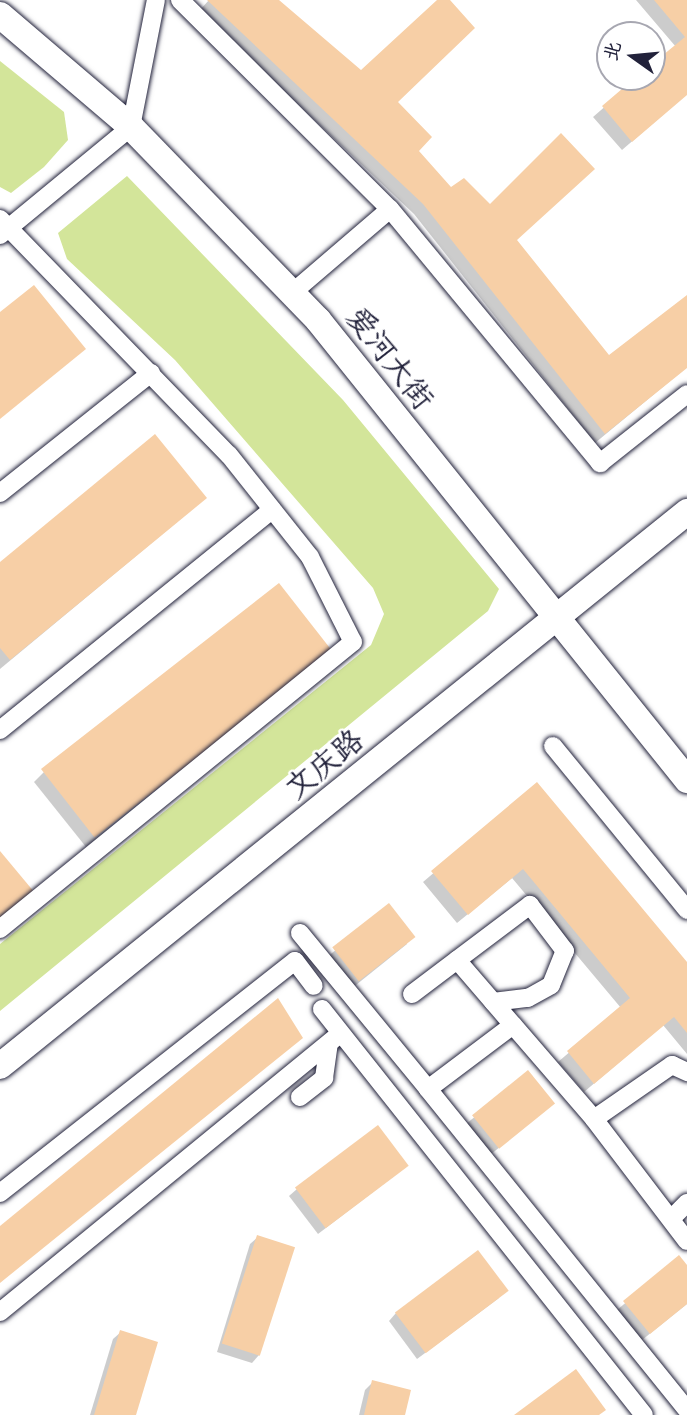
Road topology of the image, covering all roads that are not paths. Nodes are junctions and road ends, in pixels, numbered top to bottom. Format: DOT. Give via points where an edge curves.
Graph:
graph roads {
  1 [pos="156,0"];
  2 [pos="180,0"];
  3 [pos="0,15"];
  4 [pos="131,127"];
  5 [pos="390,209"];
  6 [pos="3,227"];
  7 [pos="292,293"];
  8 [pos="151,373"];
  9 [pos="687,394"];
  10 [pos="0,493"];
  11 [pos="272,510"];
  12 [pos="687,512"];
  13 [pos="556,620"];
  14 [pos="0,730"];
  15 [pos="553,746"];
  16 [pos="687,780"];
  17 [pos="687,910"];
  18 [pos="0,929"];
  19 [pos="300,933"];
  20 [pos="457,960"];
  21 [pos="314,986"];
  22 [pos="412,994"];
  23 [pos="493,1002"];
  24 [pos="322,1009"];
  25 [pos="513,1025"];
  26 [pos="334,1039"];
  27 [pos="0,1066"];
  28 [pos="687,1072"];
  29 [pos="428,1089"];
  30 [pos="300,1097"];
  31 [pos="594,1119"];
  32 [pos="0,1193"];
  33 [pos="687,1203"];
  34 [pos="671,1219"];
  35 [pos="687,1241"];
  36 [pos="0,1312"];
  37 [pos="687,1410"];
  38 [pos="644,1415"];
  1 -- 4 [label="street"];
  2 -- 5 [label="street"];
  3 -- 4 [label="street, 爱河大街"];
  4 -- 6 [label="street"];
  4 -- 7 [label="street, 爱河大街"];
  5 -- 7 [label="street"];
  5 -- 9 [label="street" via="600,463"];
  6 -- 8 [label="street"];
  7 -- 13 [label="street, 爱河大街"];
  8 -- 10 [label="street"];
  8 -- 11 [label="street" via="229,455"];
  11 -- 14 [label="street"];
  11 -- 18 [label="street" via="310,557 352,642"];
  12 -- 13 [label="street, 文庆路"];
  13 -- 16 [label="street, 爱河大街"];
  13 -- 27 [label="street, 文庆路"];
  15 -- 17 [label="street"];
  19 -- 29 [label="street"];
  20 -- 22 [label="street"];
  20 -- 23 [label="street"];
  20 -- 23 [label="street" via="530,905 565,951 551,985 528,998"];
  21 -- 32 [label="street" via="295,961"];
  23 -- 25 [label="street"];
  24 -- 26 [label="street"];
  25 -- 29 [label="street"];
  25 -- 31 [label="street"];
  26 -- 30 [label="street" via="324,1078"];
  26 -- 36 [label="street"];
  26 -- 38 [label="street"];
  28 -- 31 [label="street" via="672,1065"];
  29 -- 37 [label="street"];
  31 -- 34 [label="street"];
  33 -- 34 [label="street"];
  34 -- 35 [label="street"];
}
